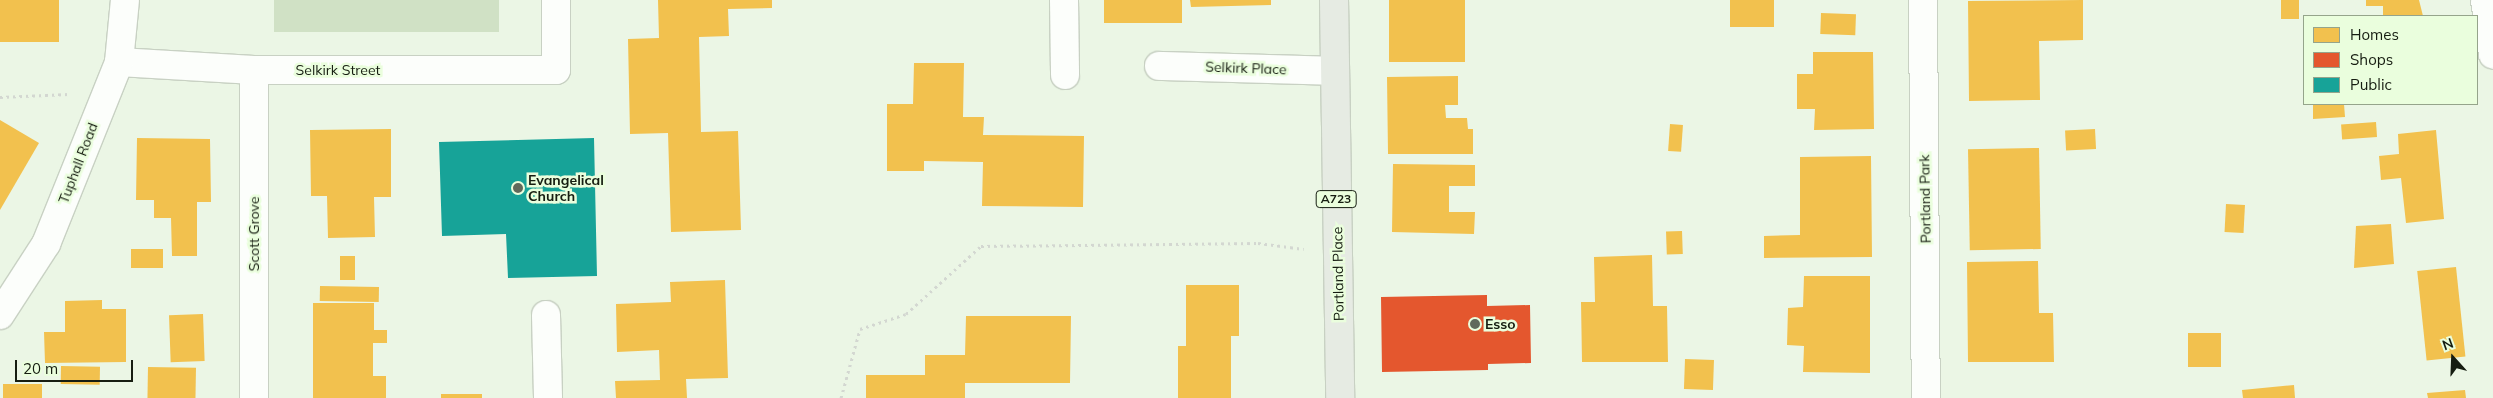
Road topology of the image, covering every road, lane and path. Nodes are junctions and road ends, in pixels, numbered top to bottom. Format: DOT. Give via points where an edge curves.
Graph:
graph roads {
  1 [pos="125,0"];
  2 [pos="556,0"];
  3 [pos="1064,0"];
  4 [pos="1334,0"];
  5 [pos="1923,0"];
  6 [pos="2485,0"];
  7 [pos="2493,54"];
  8 [pos="119,62"];
  9 [pos="1159,66"];
  10 [pos="254,70"];
  11 [pos="1334,71"];
  12 [pos="1065,75"];
  13 [pos="106,92"];
  14 [pos="0,97"];
  15 [pos="1337,253"];
  16 [pos="0,315"];
  17 [pos="546,315"];
  18 [pos="254,398"];
  19 [pos="548,398"];
  20 [pos="840,398"];
  21 [pos="1340,398"];
  22 [pos="1926,398"];
  1 -- 8 [label="street, Tuphall Road"];
  2 -- 10 [label="street, Selkirk Street" via="556,70"];
  3 -- 12 [label="street"];
  4 -- 11 [label="main road, Portland Place / A723"];
  5 -- 22 [label="street, Portland Park"];
  6 -- 7 [label="street"];
  8 -- 10 [label="street, Selkirk Street"];
  8 -- 13 [label="street, Tuphall Road"];
  9 -- 11 [label="street, Selkirk Place"];
  10 -- 18 [label="street, Scott Grove"];
  11 -- 15 [label="main road, Portland Place / A723"];
  13 -- 14 [label="path"];
  13 -- 16 [label="street, Tuphall Road" via="46,244"];
  15 -- 20 [label="path" via="1258,243 981,246 906,314 860,329"];
  15 -- 21 [label="main road, Portland Place / A723"];
  17 -- 19 [label="street"];
}
